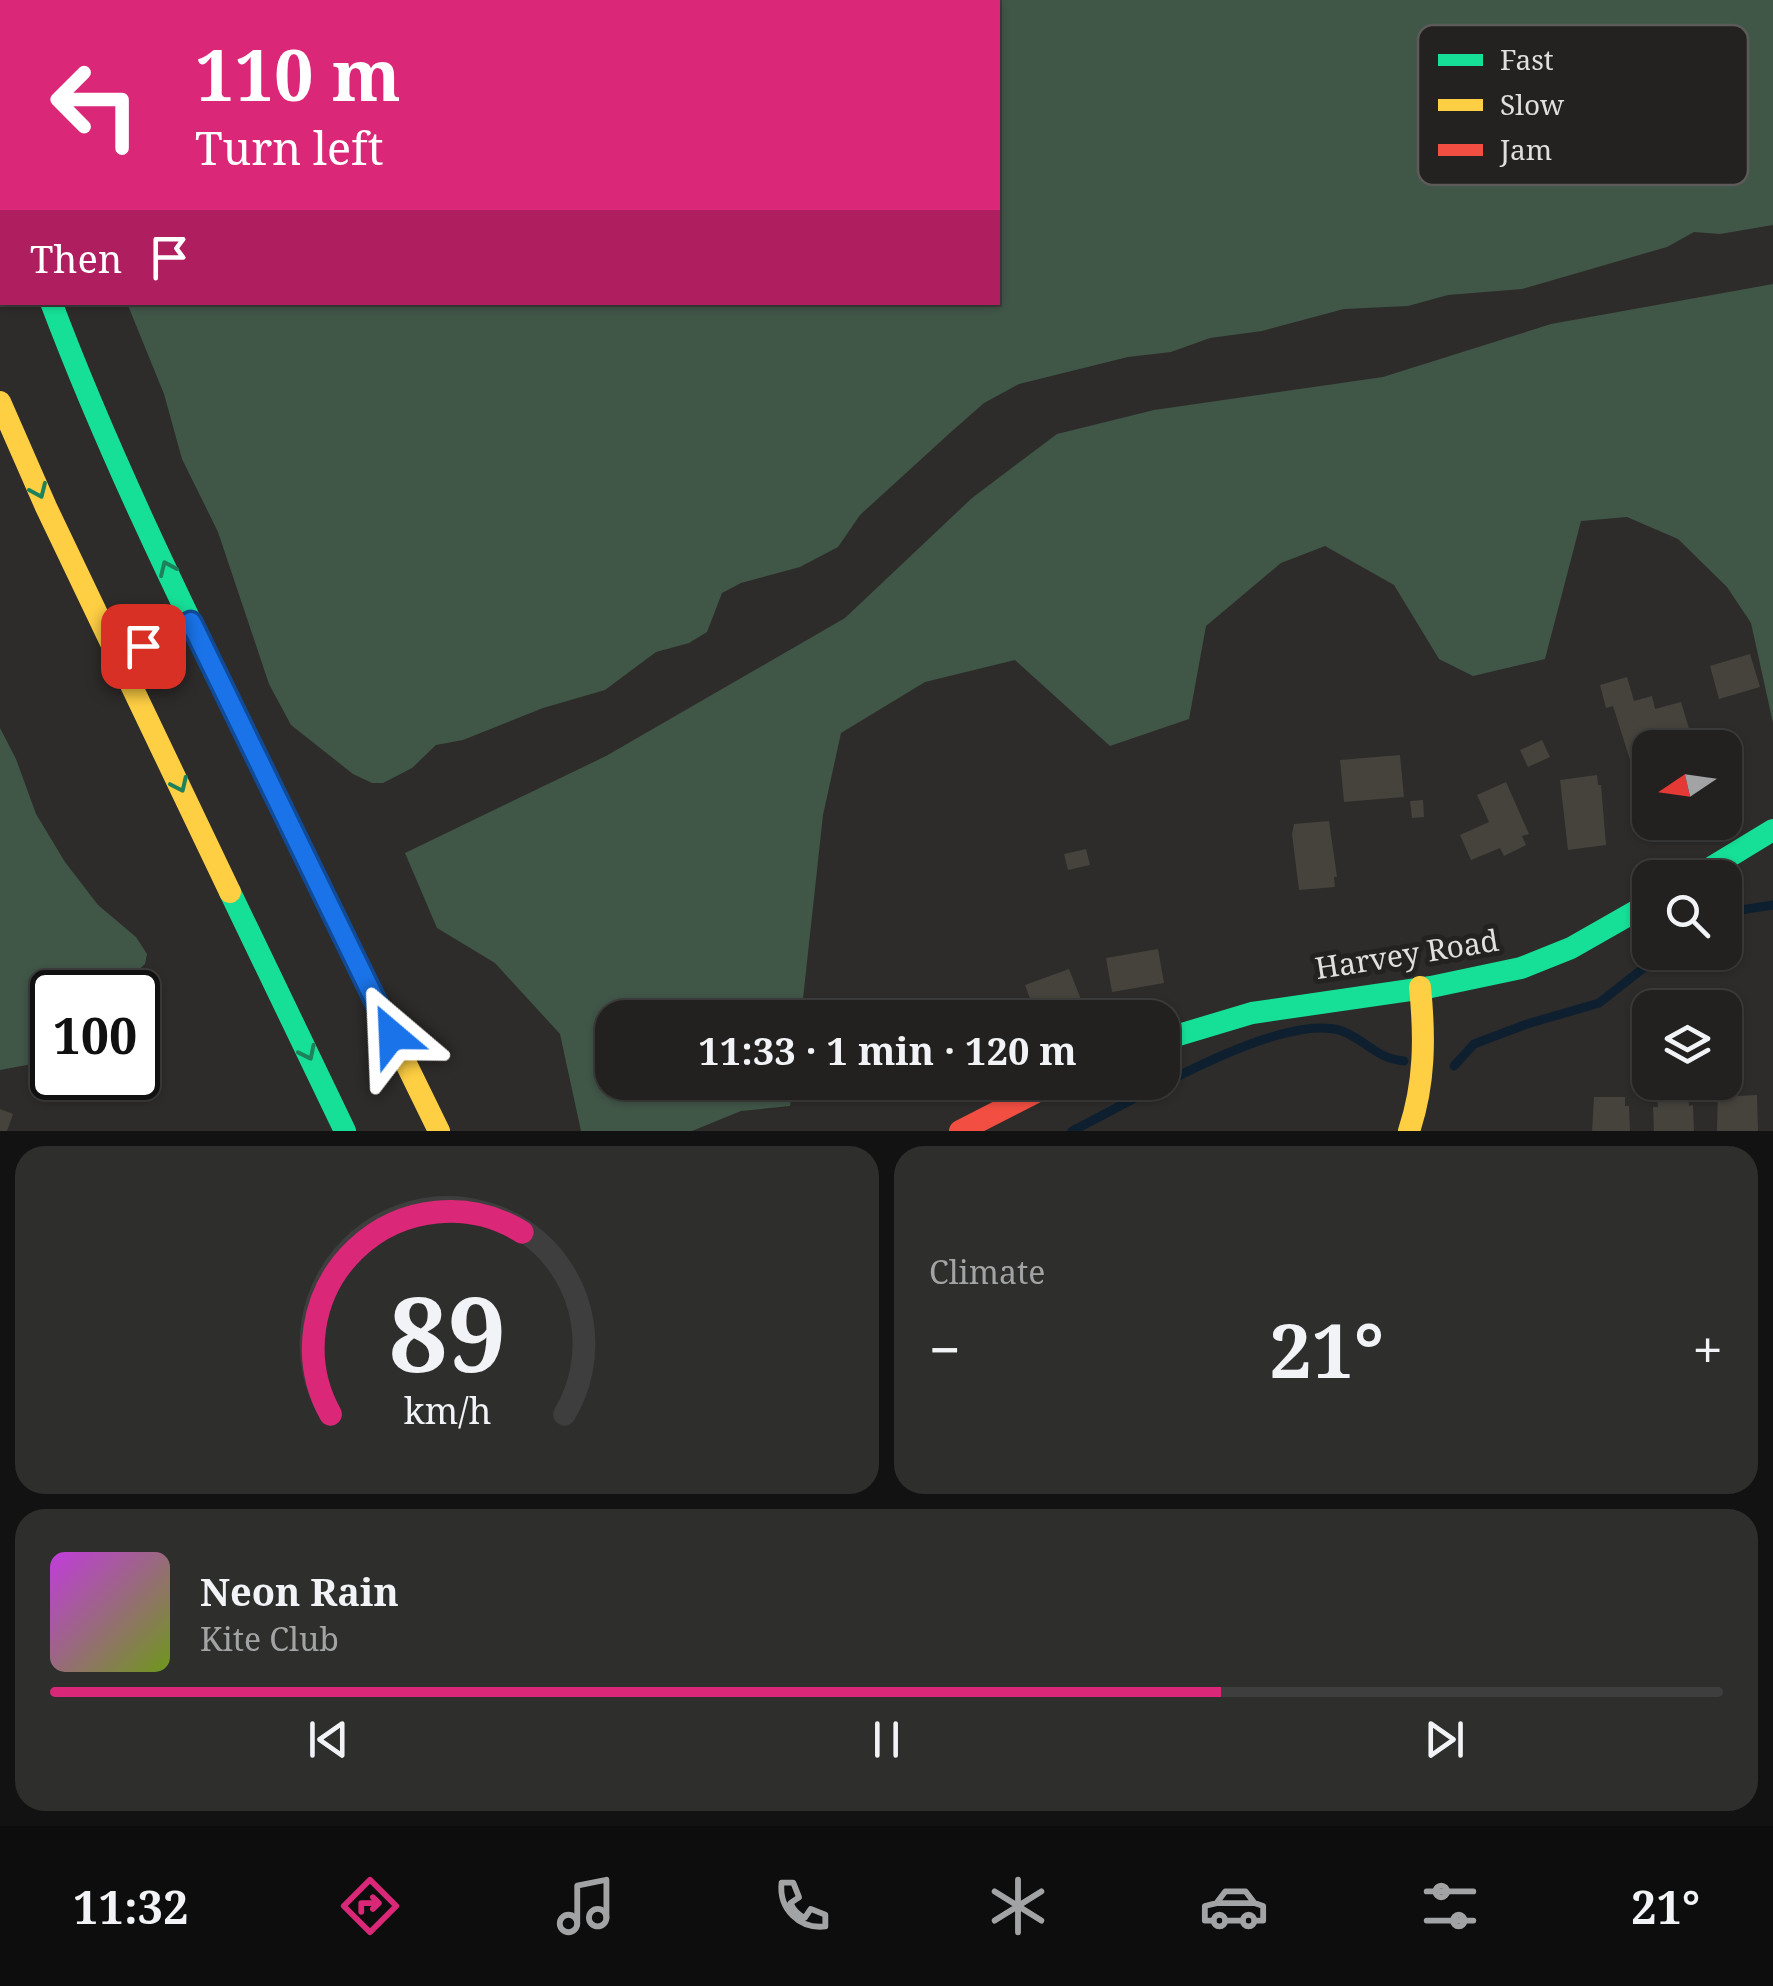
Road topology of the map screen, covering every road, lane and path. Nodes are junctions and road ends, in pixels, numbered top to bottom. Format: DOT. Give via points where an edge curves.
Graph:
graph roads {
  1 [pos="52,305"];
  2 [pos="0,402"];
  3 [pos="191,622"];
  4 [pos="119,657"];
  5 [pos="1773,830"];
  6 [pos="1724,860"];
  7 [pos="1632,913"];
  8 [pos="1420,986"];
  9 [pos="1180,1034"];
  10 [pos="1021,1100"];
  11 [pos="345,1131"];
  12 [pos="439,1131"];
  13 [pos="960,1131"];
  14 [pos="1409,1131"];
  3 -- 1 [label="main road, one-way"];
  2 -- 4 [label="main road, one-way"];
  3 -- 4 [label="lane"];
  3 -- 12 [label="main road"];
  4 -- 11 [label="main road, one-way"];
  5 -- 6 [label="main road"];
  7 -- 8 [label="main road, Harvey Road" via="1526,966"];
  8 -- 9 [label="main road, Harvey Road" via="1254,1010"];
  8 -- 14 [label="main road" via="1424,1076"];
  10 -- 13 [label="main road"];
}
